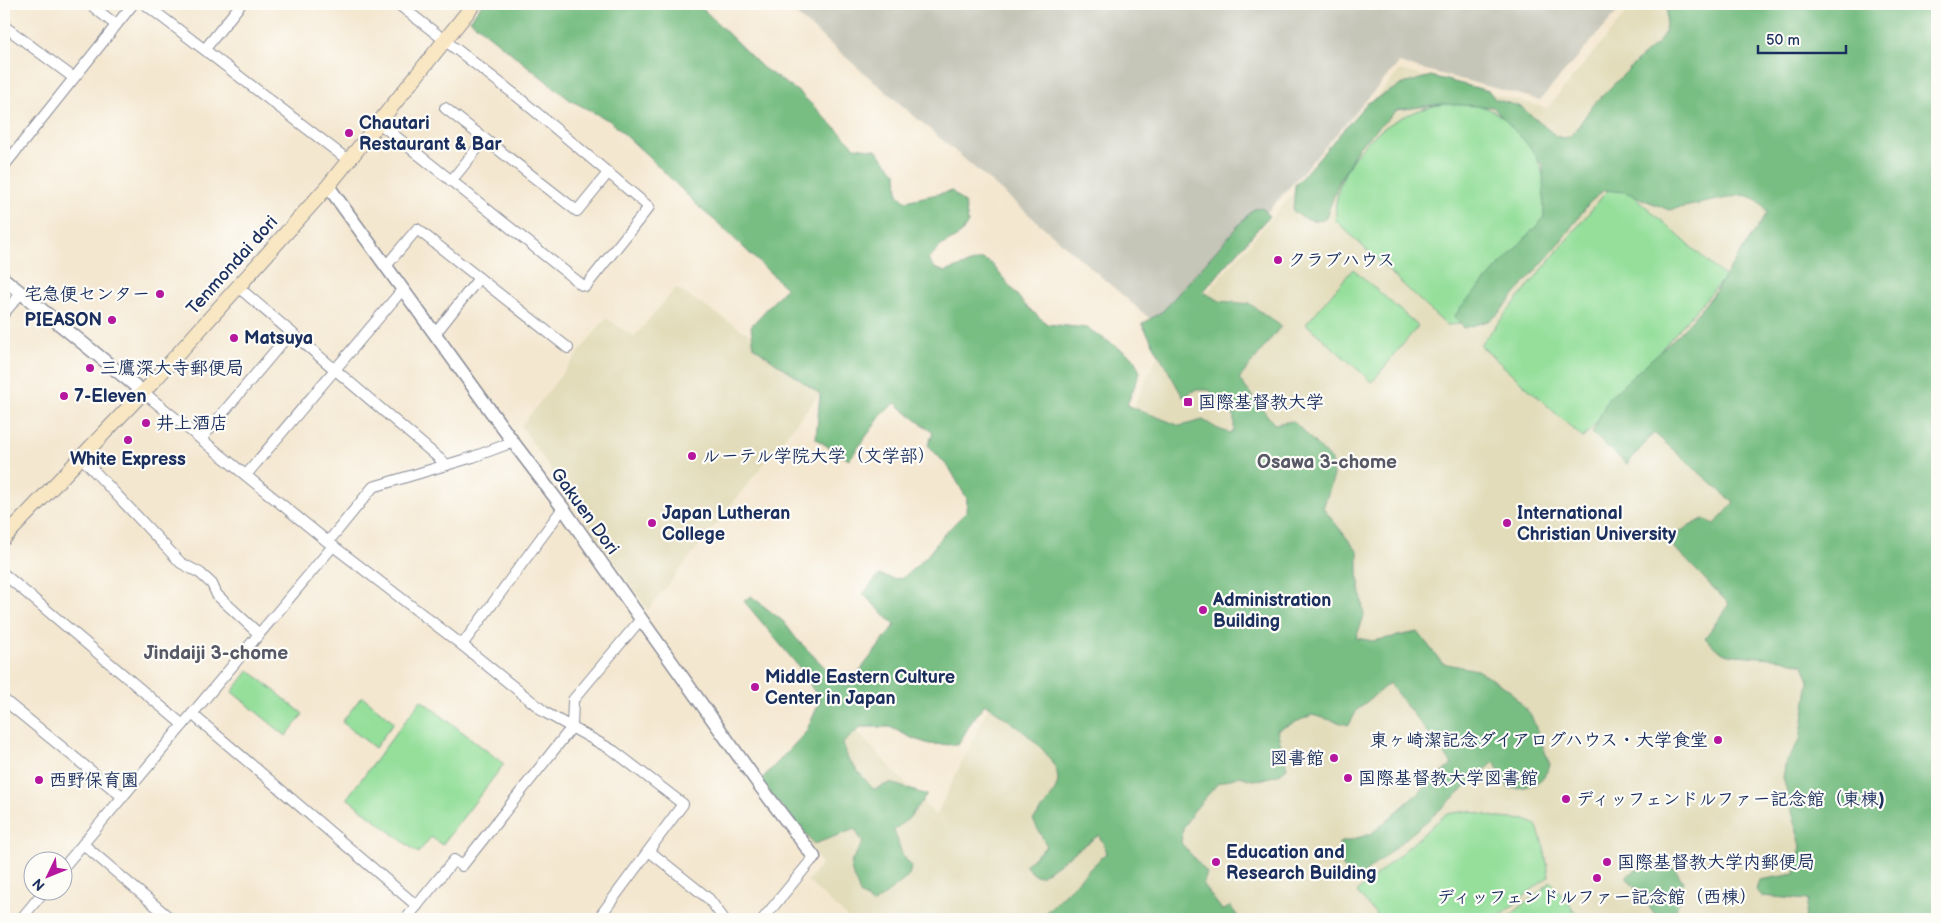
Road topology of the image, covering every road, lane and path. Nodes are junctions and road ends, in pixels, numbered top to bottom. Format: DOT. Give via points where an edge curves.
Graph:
graph roads {
  1 [pos="90,4"];
  2 [pos="133,4"];
  3 [pos="145,4"];
  4 [pos="241,4"];
  5 [pos="398,4"];
  6 [pos="474,4"];
  7 [pos="116,25"];
  8 [pos="4,26"];
  9 [pos="445,39"];
  10 [pos="205,49"];
  11 [pos="74,78"];
  12 [pos="446,108"];
  13 [pos="378,123"];
  14 [pos="485,139"];
  15 [pos="348,160"];
  16 [pos="4,166"];
  17 [pos="608,173"];
  18 [pos="451,181"];
  19 [pos="328,186"];
  20 [pos="386,266"];
  21 [pos="479,278"];
  22 [pos="4,279"];
  23 [pos="238,287"];
  24 [pos="403,289"];
  25 [pos="21,293"];
  26 [pos="4,314"];
  27 [pos="291,332"];
  28 [pos="436,334"];
  29 [pos="568,348"];
  30 [pos="335,369"];
  31 [pos="143,392"];
  32 [pos="201,439"];
  33 [pos="513,442"];
  34 [pos="81,457"];
  35 [pos="447,464"];
  36 [pos="246,475"];
  37 [pos="564,508"];
  38 [pos="4,538"];
  39 [pos="331,544"];
  40 [pos="4,574"];
  41 [pos="641,619"];
  42 [pos="259,634"];
  43 [pos="462,645"];
  44 [pos="4,700"];
  45 [pos="192,714"];
  46 [pos="183,725"];
  47 [pos="572,727"];
  48 [pos="123,797"];
  49 [pos="83,844"];
  50 [pos="649,851"];
  51 [pos="72,857"];
  52 [pos="814,857"];
  53 [pos="37,900"];
  54 [pos="417,906"];
  55 [pos="21,919"];
  56 [pos="171,919"];
  57 [pos="406,919"];
  58 [pos="598,919"];
  59 [pos="724,919"];
  60 [pos="763,919"];
  1 -- 7 [label="street"];
  2 -- 7 [label="street"];
  3 -- 10 [label="street"];
  4 -- 10 [label="street"];
  5 -- 9 [label="street"];
  6 -- 9 [label="main road, Tenmondai dori"];
  7 -- 11 [label="street"];
  8 -- 11 [label="street"];
  9 -- 13 [label="main road, Tenmondai dori"];
  9 -- 17 [label="street"];
  10 -- 15 [label="street"];
  11 -- 16 [label="street"];
  12 -- 14 [label="street"];
  13 -- 15 [label="main road, Tenmondai dori"];
  13 -- 18 [label="street"];
  14 -- 17 [label="street" via="577,211"];
  14 -- 18 [label="street"];
  15 -- 19 [label="main road, Tenmondai dori"];
  17 -- 18 [label="street" via="650,207 586,286"];
  19 -- 20 [label="street, Gakuen Dori"];
  19 -- 23 [label="main road, Tenmondai dori"];
  20 -- 21 [label="street" via="417,229"];
  20 -- 24 [label="street, Gakuen Dori"];
  21 -- 28 [label="street"];
  21 -- 29 [label="street"];
  22 -- 25 [label="street"];
  23 -- 27 [label="street"];
  23 -- 31 [label="main road, Tenmondai dori"];
  24 -- 28 [label="street, Gakuen Dori"];
  24 -- 30 [label="street"];
  25 -- 26 [label="street"];
  25 -- 31 [label="street"];
  27 -- 30 [label="street"];
  27 -- 32 [label="street"];
  28 -- 33 [label="street, Gakuen Dori"];
  30 -- 35 [label="street"];
  30 -- 36 [label="street"];
  31 -- 32 [label="street"];
  31 -- 34 [label="main road, Tenmondai dori"];
  32 -- 36 [label="street"];
  33 -- 35 [label="street"];
  33 -- 37 [label="street, Gakuen Dori"];
  34 -- 38 [label="main road, Tenmondai dori"];
  34 -- 42 [label="street" via="181,563 200,573 212,584 217,595"];
  35 -- 39 [label="street" via="373,487"];
  36 -- 39 [label="street"];
  37 -- 41 [label="street, Gakuen Dori"];
  37 -- 43 [label="street"];
  39 -- 42 [label="street"];
  39 -- 43 [label="street"];
  40 -- 46 [label="street"];
  41 -- 47 [label="street" via="573,700"];
  41 -- 52 [label="street, Gakuen Dori"];
  42 -- 45 [label="street"];
  43 -- 47 [label="street" via="546,713"];
  44 -- 48 [label="street"];
  45 -- 46 [label="street"];
  45 -- 54 [label="street"];
  46 -- 48 [label="street"];
  47 -- 50 [label="street" via="614,751 683,804"];
  47 -- 54 [label="street" via="462,866 454,860"];
  48 -- 49 [label="street"];
  49 -- 51 [label="street"];
  49 -- 56 [label="street"];
  50 -- 58 [label="street"];
  50 -- 59 [label="street" via="709,899"];
  52 -- 60 [label="street"];
  53 -- 55 [label="street"];
  54 -- 57 [label="street"];
}
